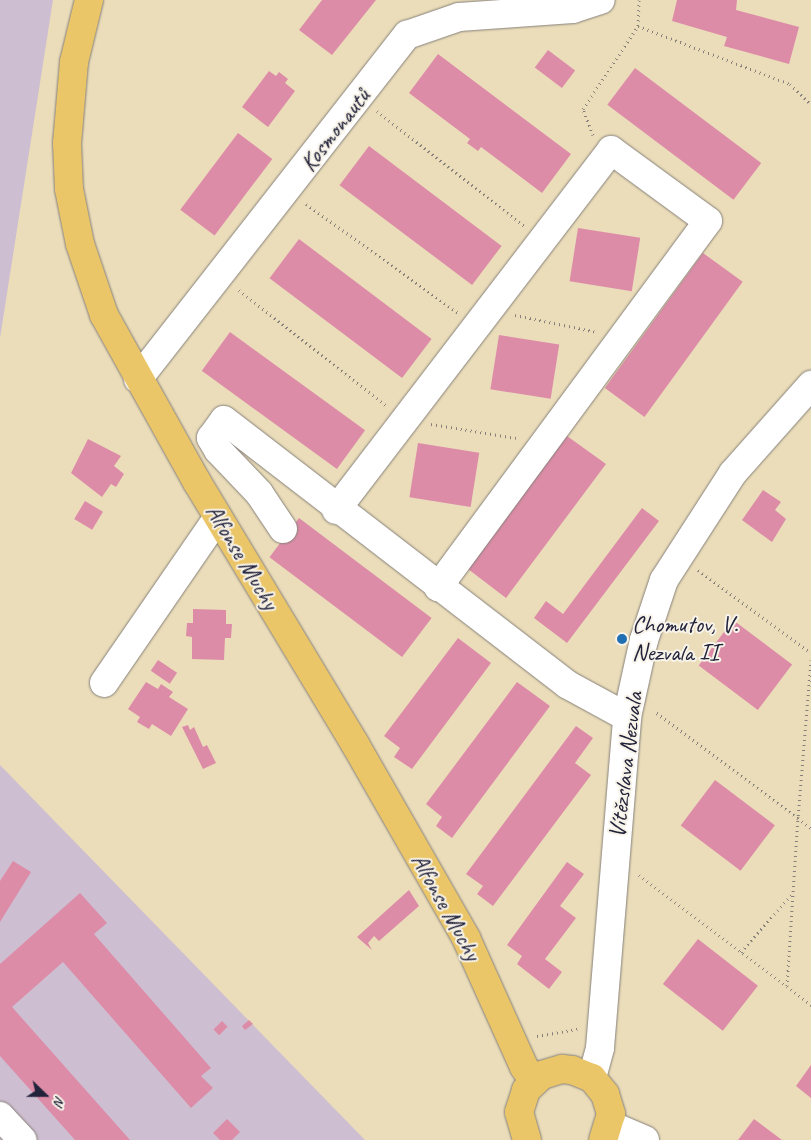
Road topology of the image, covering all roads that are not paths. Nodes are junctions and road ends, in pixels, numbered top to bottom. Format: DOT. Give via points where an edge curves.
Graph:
graph roads {
  1 [pos="89,0"];
  2 [pos="601,0"];
  3 [pos="509,7"];
  4 [pos="138,379"];
  5 [pos="811,385"];
  6 [pos="336,510"];
  7 [pos="218,517"];
  8 [pos="283,529"];
  9 [pos="438,586"];
  10 [pos="104,683"];
  11 [pos="630,706"];
  12 [pos="592,1078"];
  13 [pos="534,1082"];
  14 [pos="0,1116"];
  15 [pos="606,1132"];
  16 [pos="22,1140"];
  17 [pos="527,1140"];
  18 [pos="645,1140"];
  1 -- 4 [label="main road, Alfonse Muchy" via="69,102 70,189 80,244 104,315"];
  2 -- 3 [label="street, Kosmonautů" via="573,9"];
  3 -- 4 [label="street, Kosmonautů" via="459,17 407,35 221,277"];
  4 -- 7 [label="main road, Alfonse Muchy"];
  5 -- 11 [label="street, Vítězslava Nezvala" via="733,473 664,580 644,640"];
  6 -- 8 [label="street" via="224,420 211,438 218,450 259,493"];
  6 -- 9 [label="street"];
  6 -- 9 [label="street" via="607,155 708,221"];
  7 -- 10 [label="street"];
  7 -- 13 [label="main road, Alfonse Muchy" via="466,938"];
  9 -- 11 [label="street" via="568,685"];
  11 -- 12 [label="street, Vítězslava Nezvala" via="601,1031"];
  12 -- 13 [label="main road" via="572,1070 562,1070 552,1071"];
  12 -- 15 [label="main road" via="609,1104"];
  13 -- 17 [label="main road" via="526,1090 519,1112"];
  14 -- 16 [label="street"];
  15 -- 18 [label="street"];
}
